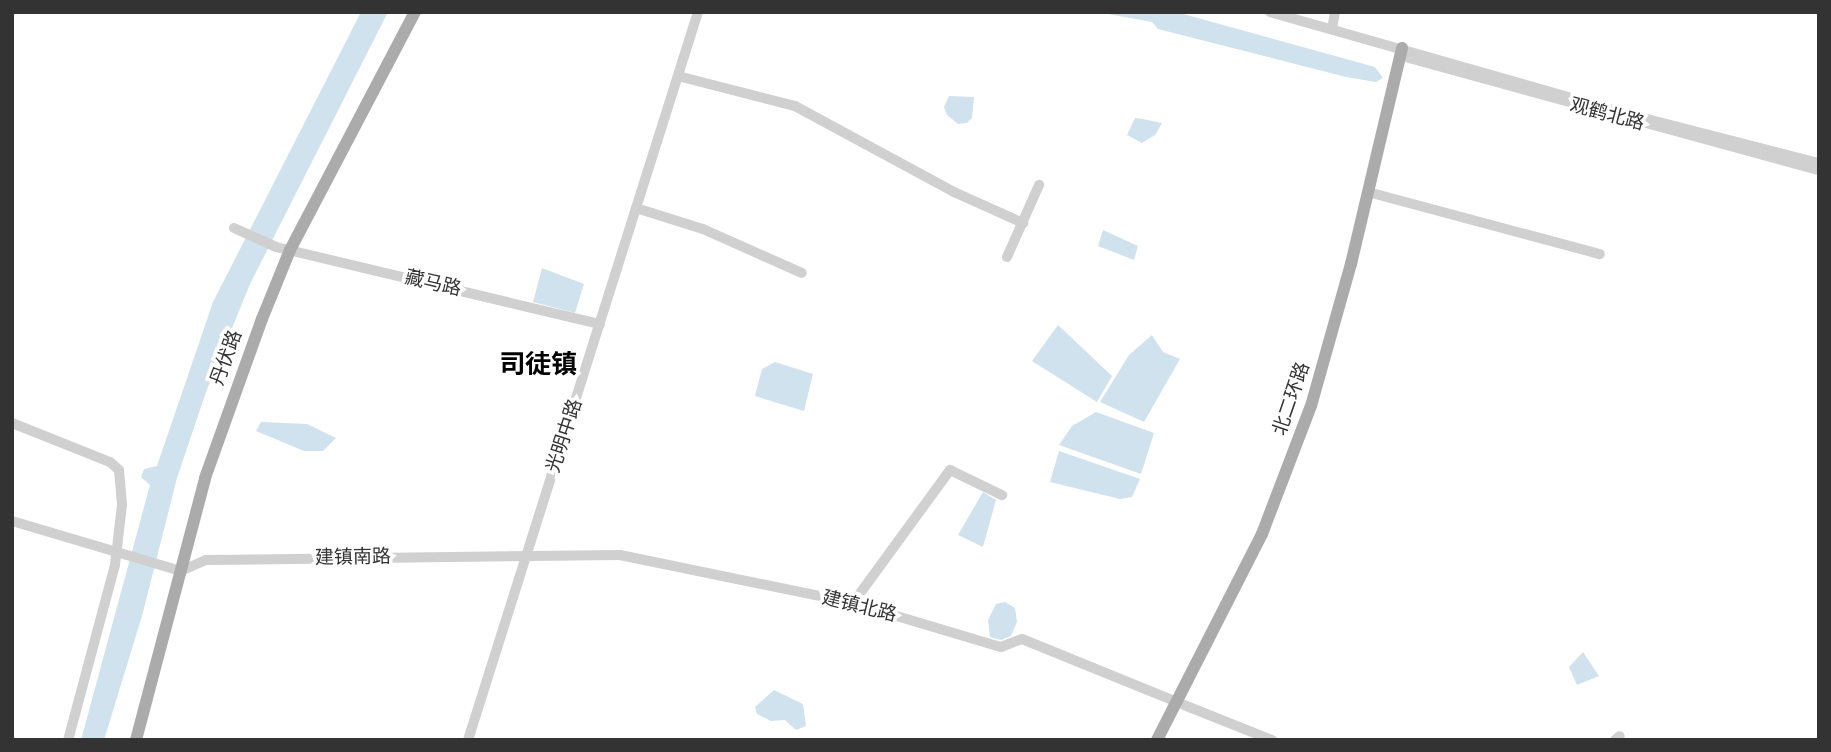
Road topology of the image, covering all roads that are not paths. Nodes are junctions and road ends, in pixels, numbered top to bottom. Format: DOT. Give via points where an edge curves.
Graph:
graph roads {
  1 [pos="415,12"];
  2 [pos="698,12"];
  3 [pos="1270,12"];
  4 [pos="1335,12"];
  5 [pos="1332,29"];
  6 [pos="1407,52"];
  7 [pos="678,76"];
  8 [pos="1819,163"];
  9 [pos="1819,170"];
  10 [pos="1039,185"];
  11 [pos="1372,193"];
  12 [pos="636,208"];
  13 [pos="1023,223"];
  14 [pos="237,230"];
  15 [pos="290,250"];
  16 [pos="1600,254"];
  17 [pos="1007,257"];
  18 [pos="802,273"];
  19 [pos="600,324"];
  20 [pos="12,423"];
  21 [pos="1002,495"];
  22 [pos="12,521"];
  23 [pos="527,555"];
  24 [pos="119,556"];
  25 [pos="181,571"];
  26 [pos="853,603"];
  27 [pos="1181,703"];
  28 [pos="68,740"];
  29 [pos="136,740"];
  30 [pos="468,740"];
  31 [pos="1157,740"];
  32 [pos="1166,740"];
  33 [pos="1272,740"];
  1 -- 15 [label="main road, 丹伏路"];
  2 -- 7 [label="street, 光明中路"];
  3 -- 5 [label="street, 观鹤北路"];
  4 -- 5 [label="street"];
  5 -- 6 [label="street, 观鹤北路"];
  6 -- 8 [label="street, 观鹤北路"];
  6 -- 9 [label="street, 观鹤北路"];
  6 -- 11 [label="main road, 北二环路"];
  7 -- 12 [label="street, 光明中路"];
  7 -- 13 [label="street" via="794,106 954,192"];
  10 -- 13 [label="street"];
  11 -- 16 [label="street"];
  11 -- 27 [label="main road, 北二环路" via="1331,344 1289,467"];
  12 -- 18 [label="street" via="703,229"];
  12 -- 19 [label="street, 光明中路"];
  13 -- 17 [label="street"];
  14 -- 15 [label="street, 藏马路"];
  15 -- 19 [label="street, 藏马路"];
  15 -- 25 [label="main road, 丹伏路" via="205,478"];
  19 -- 23 [label="street, 光明中路"];
  20 -- 24 [label="street" via="110,462 119,470"];
  21 -- 26 [label="street" via="950,470"];
  22 -- 24 [label="street"];
  23 -- 25 [label="street, 建镇南路" via="206,560"];
  23 -- 26 [label="street, 建镇北路" via="620,555"];
  23 -- 30 [label="street, 光明中路"];
  24 -- 25 [label="street"];
  24 -- 28 [label="street"];
  25 -- 29 [label="main road, 丹伏路"];
  26 -- 27 [label="street, 建镇北路" via="1001,647 1029,641"];
  27 -- 31 [label="main road, 北二环路"];
  27 -- 32 [label="main road, 北二环路"];
  27 -- 33 [label="street, 建镇北路"];
}
